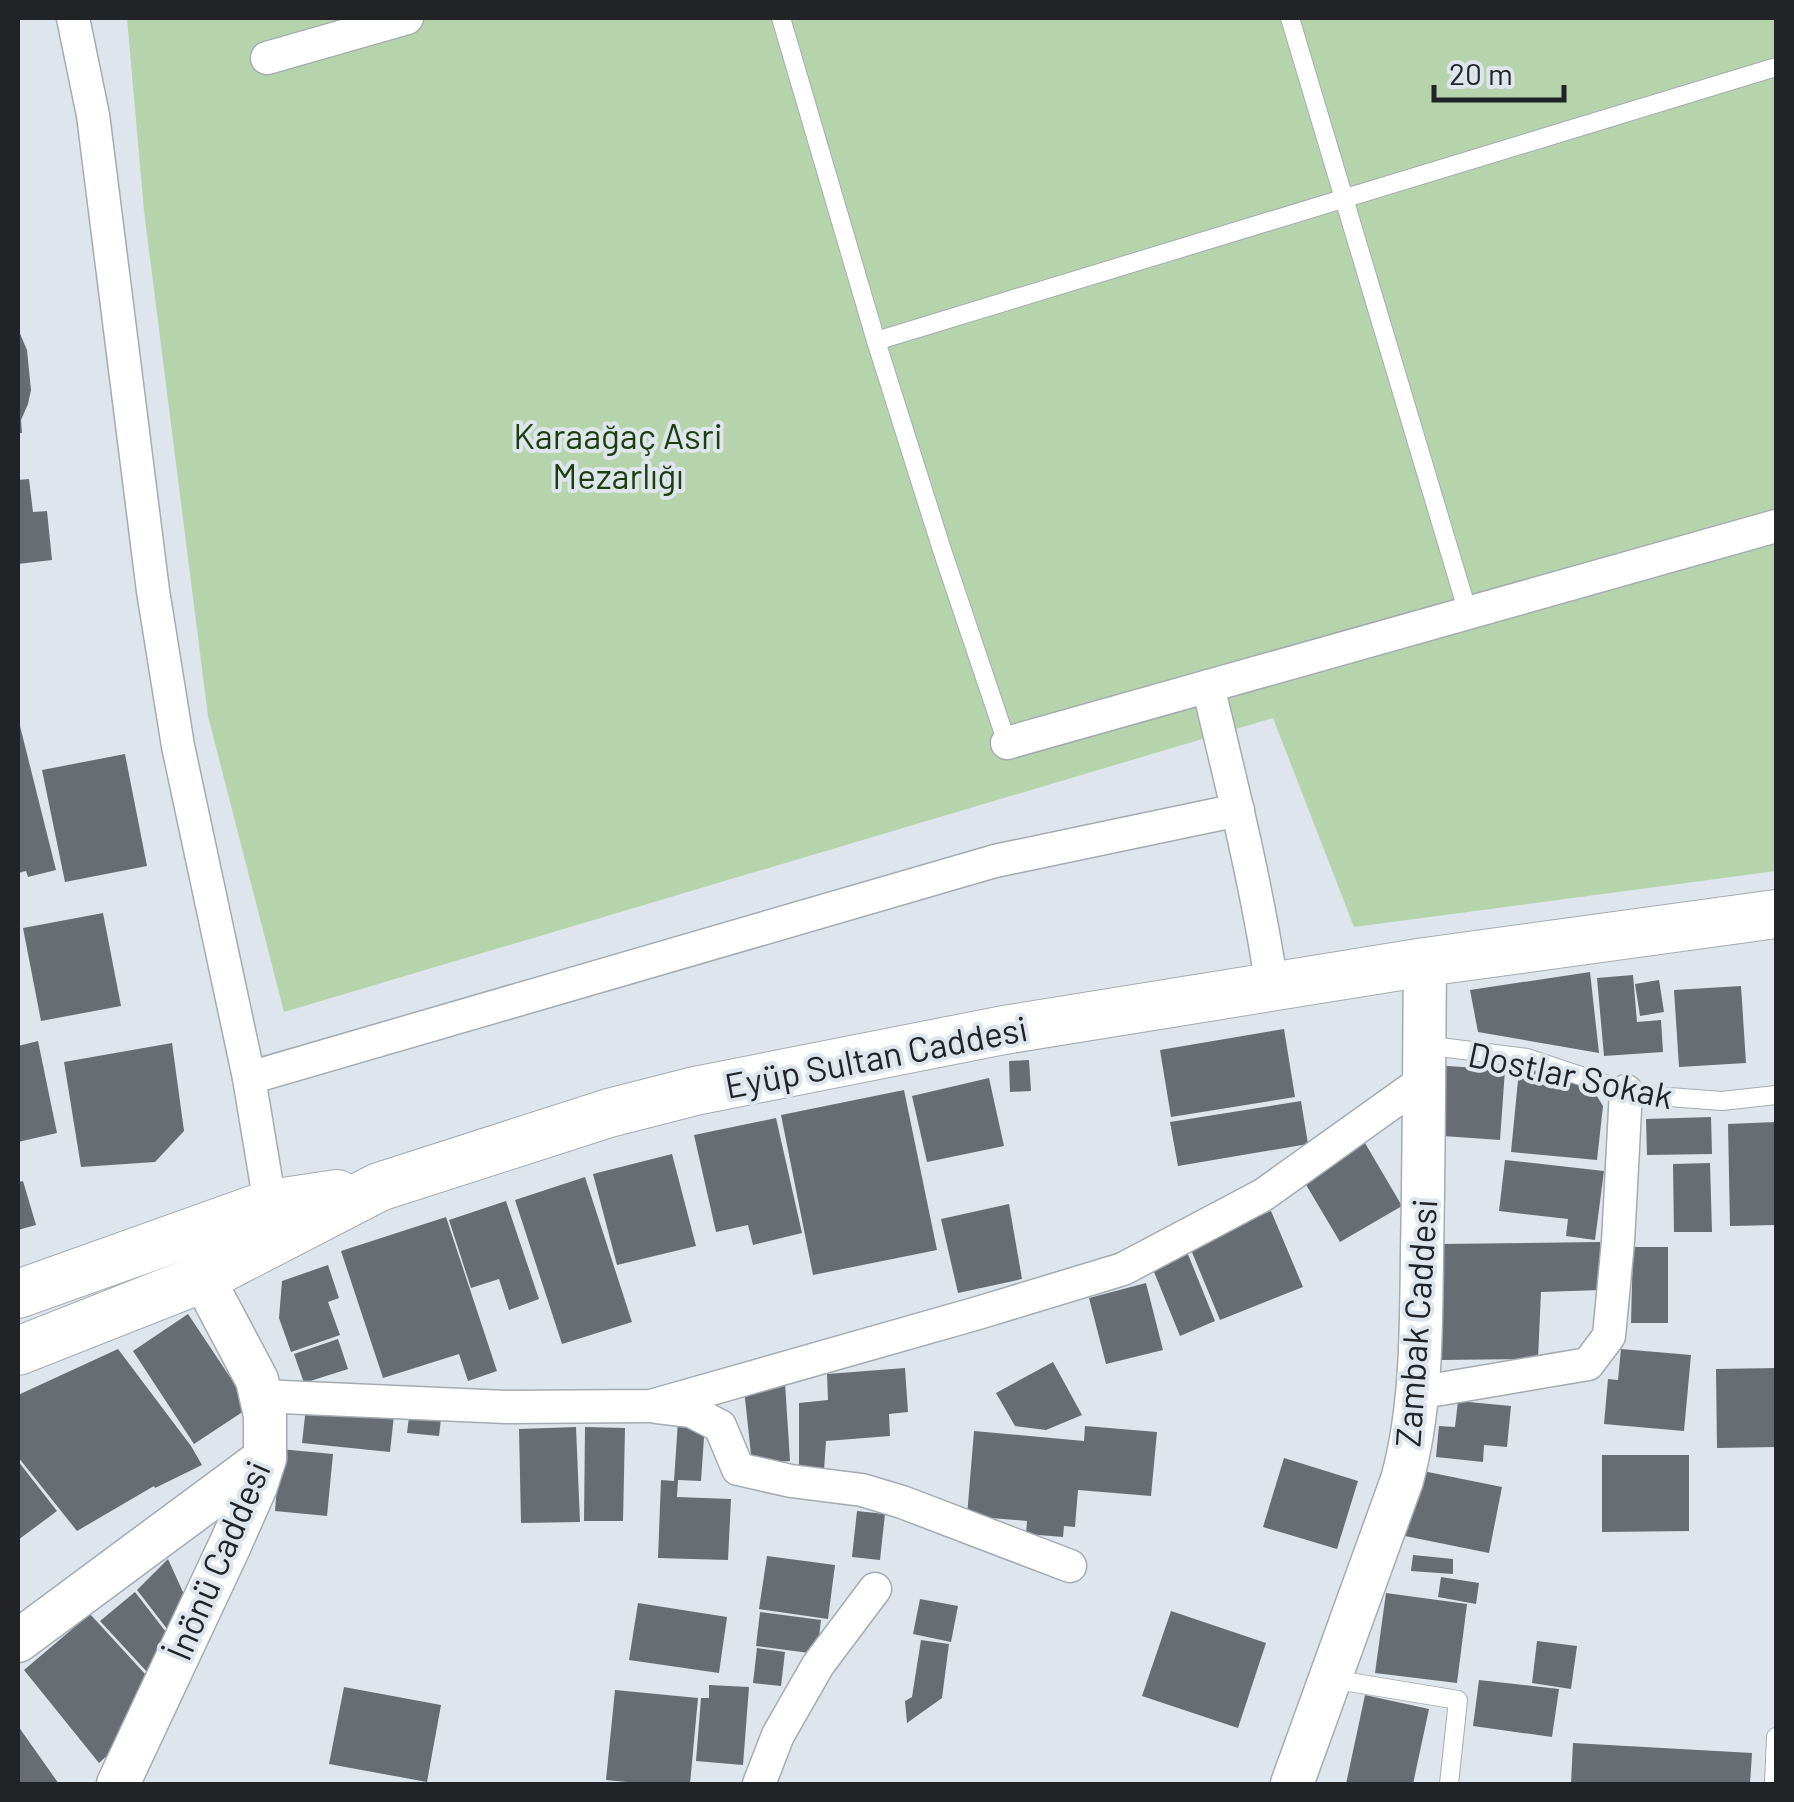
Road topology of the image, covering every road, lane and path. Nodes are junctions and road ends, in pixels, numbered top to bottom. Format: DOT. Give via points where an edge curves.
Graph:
graph roads {
  1 [pos="73,18"];
  2 [pos="406,18"];
  3 [pos="781,18"];
  4 [pos="1290,18"];
  5 [pos="267,58"];
  6 [pos="1776,66"];
  7 [pos="1344,199"];
  8 [pos="876,341"];
  9 [pos="1776,526"];
  10 [pos="1468,613"];
  11 [pos="1208,686"];
  12 [pos="1007,743"];
  13 [pos="1238,810"];
  14 [pos="1776,914"];
  15 [pos="1425,962"];
  16 [pos="1272,987"];
  17 [pos="1424,1062"];
  18 [pos="249,1078"];
  19 [pos="1626,1091"];
  20 [pos="1776,1095"];
  21 [pos="380,1187"];
  22 [pos="270,1204"];
  23 [pos="203,1278"];
  24 [pos="18,1294"];
  25 [pos="18,1351"];
  26 [pos="1418,1393"];
  27 [pos="260,1396"];
  28 [pos="650,1406"];
  29 [pos="264,1458"];
  30 [pos="1070,1566"];
  31 [pos="875,1589"];
  32 [pos="18,1641"];
  33 [pos="1331,1679"];
  34 [pos="1776,1737"];
  35 [pos="118,1784"];
  36 [pos="758,1784"];
  37 [pos="1292,1784"];
  38 [pos="1449,1784"];
  39 [pos="1774,1784"];
  1 -- 18 [label="street" via="93,115 178,746"];
  2 -- 5 [label="street"];
  3 -- 8 [label="lane"];
  4 -- 7 [label="lane"];
  6 -- 7 [label="lane"];
  7 -- 8 [label="lane"];
  7 -- 10 [label="lane"];
  8 -- 12 [label="lane"];
  9 -- 10 [label="street"];
  10 -- 11 [label="street"];
  11 -- 12 [label="street"];
  11 -- 13 [label="street"];
  13 -- 16 [label="street"];
  13 -- 18 [label="street" via="995,861"];
  14 -- 15 [label="main road, Eyüp Sultan Caddesi"];
  15 -- 16 [label="main road, Eyüp Sultan Caddesi"];
  15 -- 17 [label="street, Zambak Caddesi"];
  16 -- 21 [label="main road, Eyüp Sultan Caddesi" via="1004,1030 695,1091"];
  17 -- 19 [label="lane, Dostlar Sokak" via="1527,1058"];
  17 -- 26 [label="street, Zambak Caddesi"];
  17 -- 28 [label="street" via="1263,1195 1123,1269"];
  18 -- 22 [label="street"];
  19 -- 20 [label="lane, Dostlar Sokak" via="1722,1101"];
  19 -- 26 [label="street" via="1609,1336 1588,1364"];
  21 -- 22 [label="main road"];
  21 -- 23 [label="main road, Eyüp Sultan Caddesi"];
  22 -- 24 [label="main road"];
  23 -- 25 [label="main road, Eyüp Sultan Caddesi"];
  23 -- 27 [label="street, İnönü Caddesi" via="246,1355"];
  26 -- 33 [label="street, Zambak Caddesi" via="1402,1480"];
  27 -- 28 [label="street"];
  27 -- 29 [label="street, İnönü Caddesi"];
  28 -- 30 [label="street" via="690,1411 720,1426 738,1469 862,1490"];
  29 -- 32 [label="street"];
  29 -- 35 [label="street, İnönü Caddesi"];
  31 -- 36 [label="street" via="818,1665"];
  33 -- 37 [label="street, Zambak Caddesi"];
  33 -- 38 [label="lane" via="1458,1700"];
  34 -- 39 [label="lane"];
}
